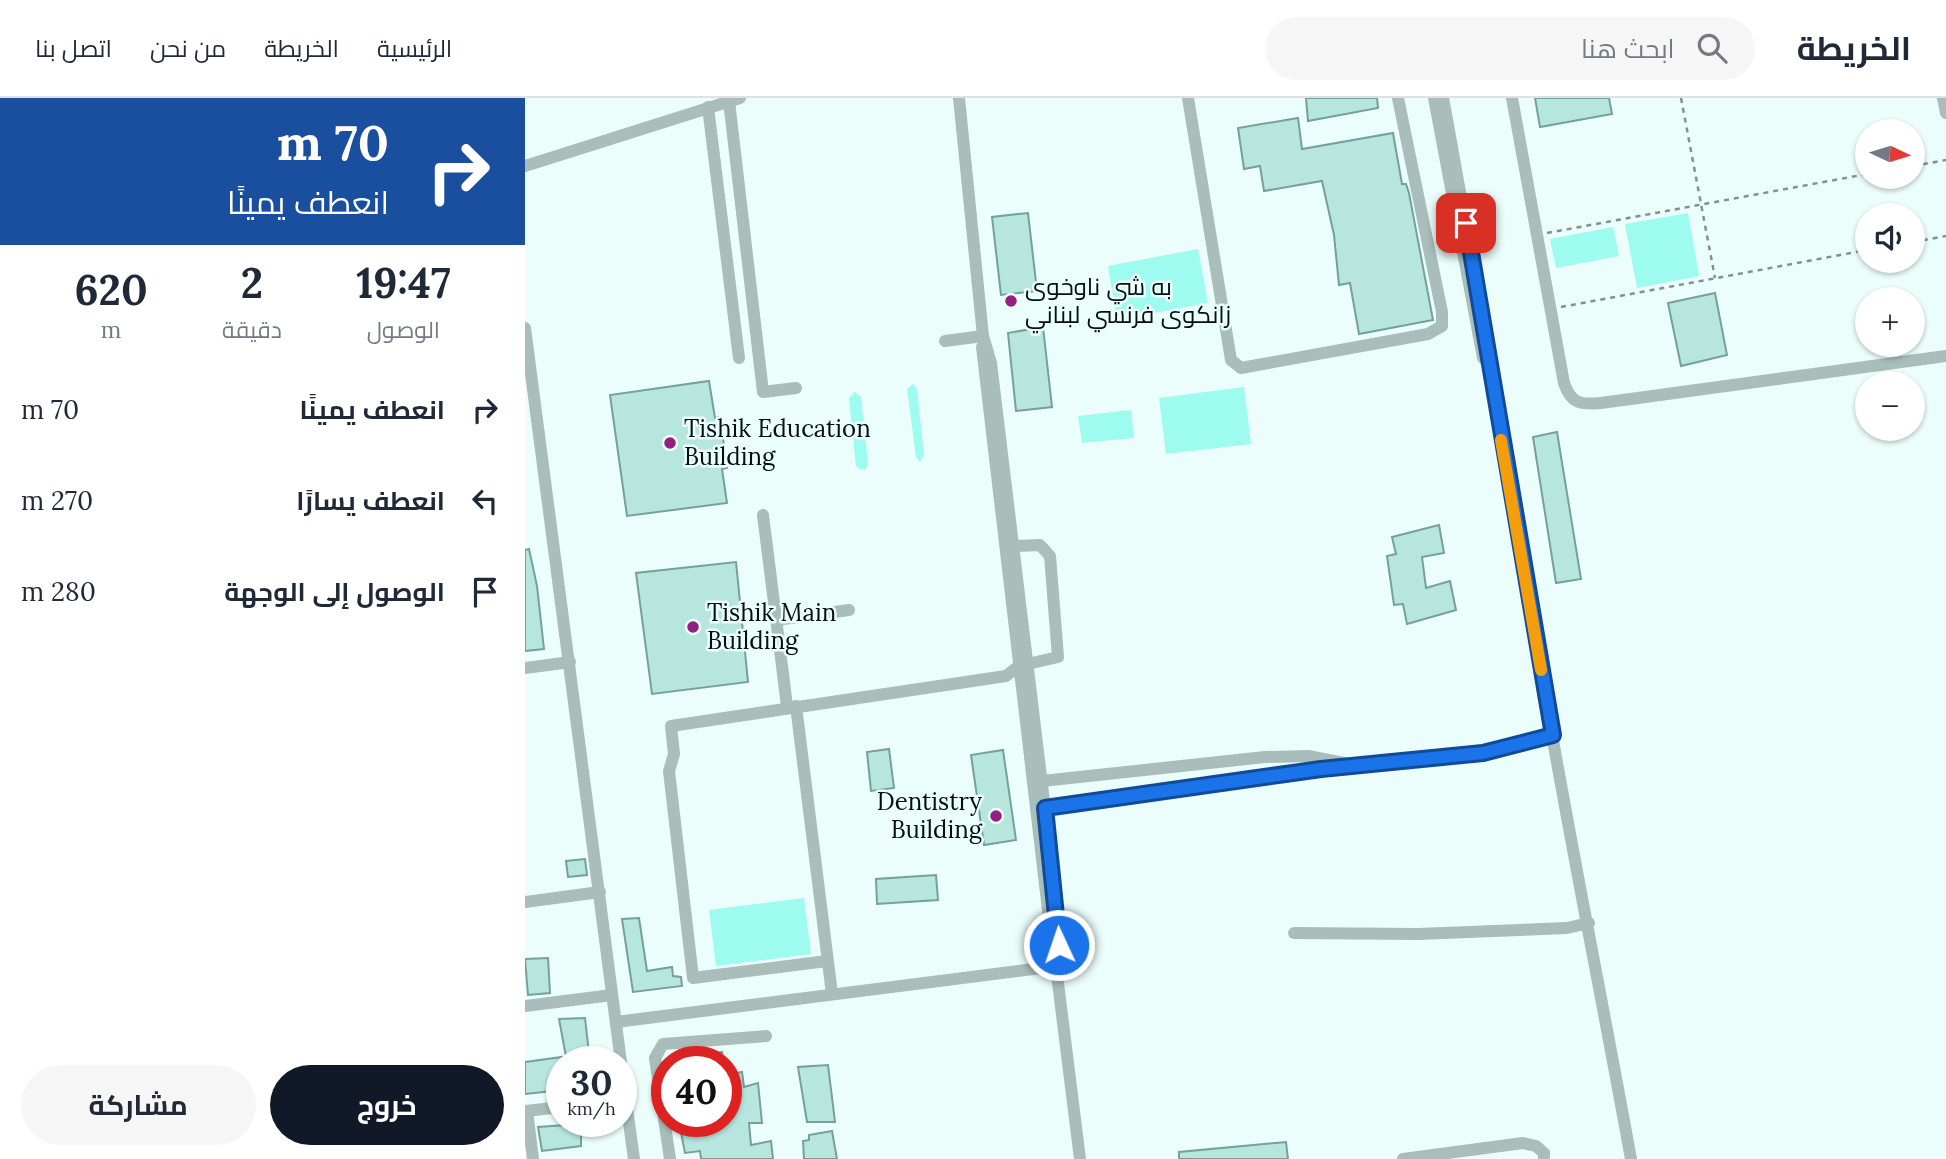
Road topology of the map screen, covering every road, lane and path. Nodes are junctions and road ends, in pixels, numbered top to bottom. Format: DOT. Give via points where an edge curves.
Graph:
graph roads {
  1 [pos="959,98"];
  2 [pos="1188,98"];
  3 [pos="1398,98"];
  4 [pos="1434,98"];
  5 [pos="1443,98"];
  6 [pos="1512,98"];
  7 [pos="1681,98"];
  8 [pos="1943,98"];
  9 [pos="736,99"];
  10 [pos="708,107"];
  11 [pos="1946,113"];
  12 [pos="732,123"];
  13 [pos="712,130"];
  14 [pos="1946,160"];
  15 [pos="1925,164"];
  16 [pos="525,166"];
  17 [pos="1855,176"];
  18 [pos="1701,205"];
  19 [pos="1537,235"];
  20 [pos="1946,236"];
  21 [pos="1925,240"];
  22 [pos="1855,252"];
  23 [pos="1715,278"];
  24 [pos="1551,309"];
  25 [pos="525,328"];
  26 [pos="983,336"];
  27 [pos="945,341"];
  28 [pos="1946,356"];
  29 [pos="739,358"];
  30 [pos="528,381"];
  31 [pos="1492,385"];
  32 [pos="796,388"];
  33 [pos="763,515"];
  34 [pos="1013,546"];
  35 [pos="849,610"];
  36 [pos="776,620"];
  37 [pos="570,663"];
  38 [pos="1024,665"];
  39 [pos="525,668"];
  40 [pos="792,706"];
  41 [pos="1553,735"];
  42 [pos="1353,766"];
  43 [pos="1042,781"];
  44 [pos="1045,808"];
  45 [pos="600,892"];
  46 [pos="525,902"];
  47 [pos="1589,923"];
  48 [pos="1294,933"];
  49 [pos="1077,960"];
  50 [pos="827,961"];
  51 [pos="1057,966"];
  52 [pos="832,994"];
  53 [pos="612,995"];
  54 [pos="525,1006"];
  55 [pos="616,1022"];
  56 [pos="767,1036"];
  57 [pos="619,1046"];
  58 [pos="546,1109"];
  59 [pos="526,1111"];
  60 [pos="630,1137"];
  61 [pos="533,1159"];
  62 [pos="634,1159"];
  63 [pos="670,1159"];
  64 [pos="1080,1159"];
  65 [pos="1403,1159"];
  66 [pos="1544,1159"];
  67 [pos="1631,1159"];
  1 -- 26 [label="street"];
  2 -- 3 [label="street" via="1231,360 1241,369 1428,334 1442,326"];
  4 -- 31 [label="street" via="1476,325"];
  5 -- 31 [label="street" via="1485,322"];
  6 -- 19 [label="street"];
  7 -- 18 [label="path"];
  8 -- 11 [label="street"];
  9 -- 10 [label="street"];
  9 -- 12 [label="street"];
  10 -- 13 [label="street"];
  10 -- 16 [label="street"];
  12 -- 13 [label="street"];
  12 -- 32 [label="street" via="764,392"];
  13 -- 29 [label="street"];
  14 -- 15 [label="path"];
  17 -- 18 [label="path"];
  18 -- 19 [label="path"];
  18 -- 23 [label="path"];
  19 -- 24 [label="street"];
  20 -- 21 [label="path"];
  22 -- 23 [label="path"];
  23 -- 24 [label="path"];
  24 -- 28 [label="street" via="1564,383 1572,400 1580,405"];
  25 -- 30 [label="street"];
  26 -- 27 [label="street"];
  26 -- 34 [label="street" via="991,363"];
  26 -- 38 [label="street" via="982,364"];
  30 -- 37 [label="street"];
  31 -- 41 [label="street"];
  33 -- 36 [label="street"];
  34 -- 38 [label="street"];
  34 -- 38 [label="street" via="1040,545 1050,556 1058,657"];
  35 -- 36 [label="street"];
  36 -- 40 [label="street"];
  37 -- 39 [label="street"];
  37 -- 45 [label="street"];
  38 -- 40 [label="street" via="1006,676"];
  38 -- 43 [label="street"];
  38 -- 51 [label="street"];
  40 -- 50 [label="street"];
  40 -- 50 [label="street" via="671,726 674,754 669,771 693,978"];
  41 -- 42 [label="street" via="1483,753"];
  41 -- 47 [label="street"];
  42 -- 43 [label="street" via="1308,755"];
  42 -- 44 [label="street"];
  43 -- 44 [label="street"];
  44 -- 51 [label="street" via="1058,923"];
  45 -- 46 [label="street"];
  45 -- 53 [label="street"];
  47 -- 48 [label="street" via="1567,928 1418,934"];
  47 -- 67 [label="street"];
  49 -- 51 [label="street"];
  50 -- 52 [label="street"];
  51 -- 52 [label="street"];
  51 -- 64 [label="street"];
  52 -- 55 [label="street"];
  53 -- 54 [label="street"];
  53 -- 55 [label="street"];
  55 -- 57 [label="street"];
  56 -- 63 [label="street" via="659,1047 655,1058"];
  58 -- 59 [label="street"];
  59 -- 61 [label="street"];
  60 -- 62 [label="street"];
  65 -- 66 [label="street" via="1523,1143 1536,1146"];
}
